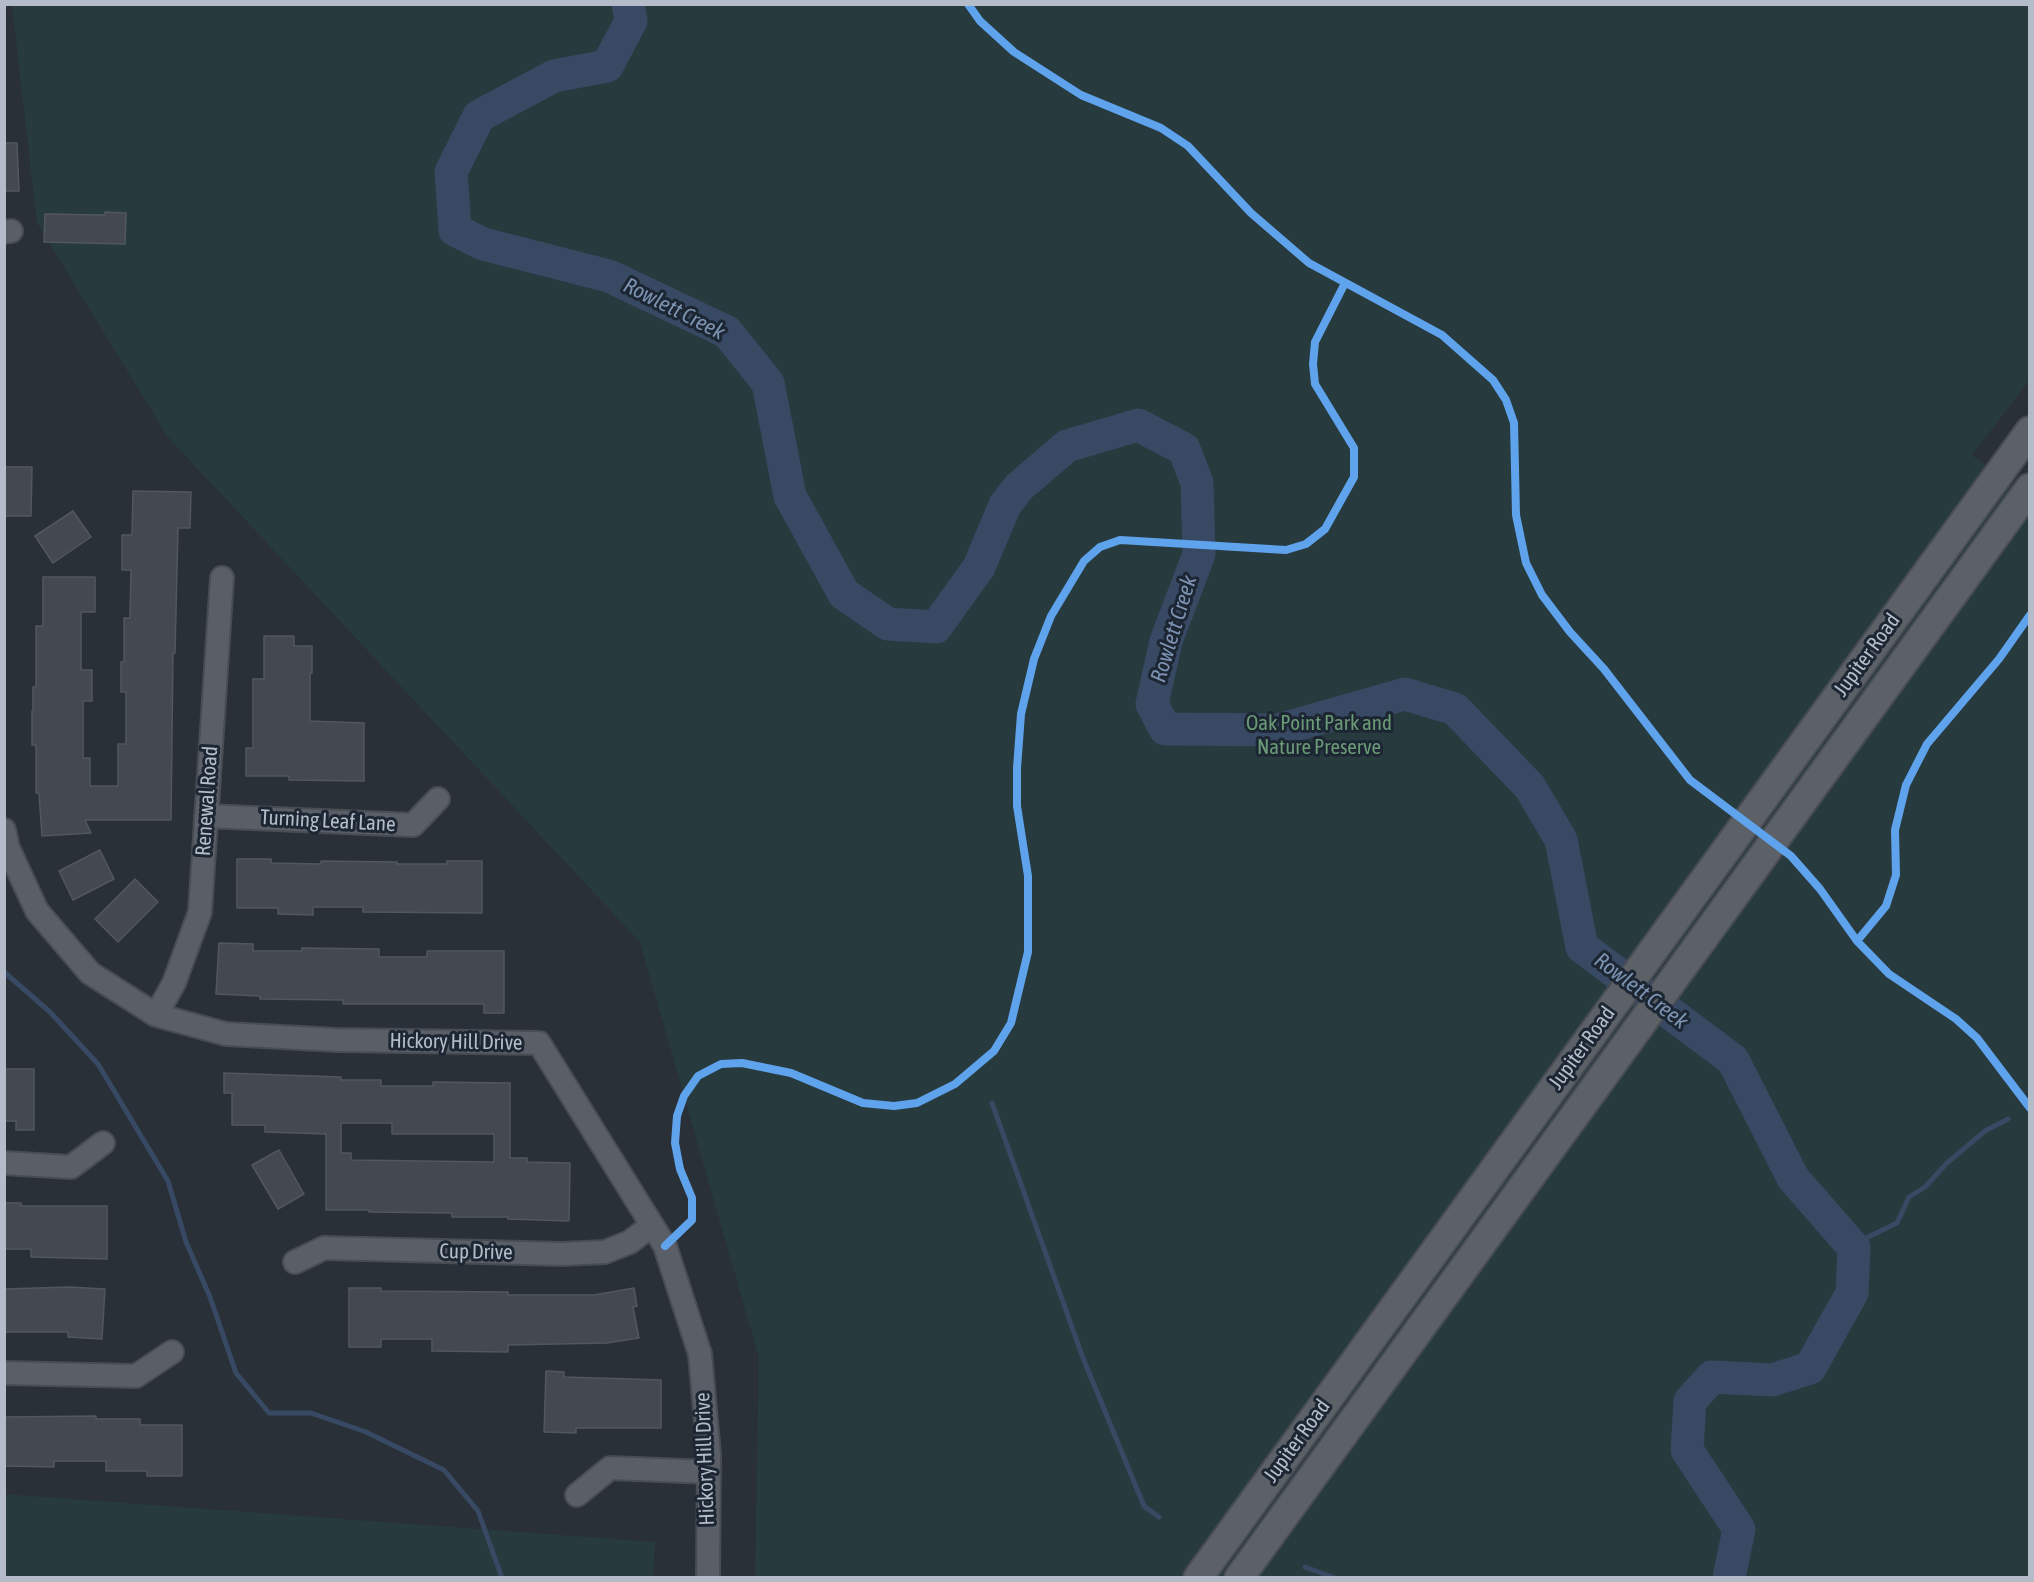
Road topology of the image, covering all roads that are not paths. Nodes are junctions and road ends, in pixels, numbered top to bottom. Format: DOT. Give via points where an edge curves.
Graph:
graph roads {
  1 [pos="2025,448"];
  2 [pos="2030,488"];
  3 [pos="222,578"];
  4 [pos="438,799"];
  5 [pos="206,816"];
  6 [pos="4,830"];
  7 [pos="10,865"];
  8 [pos="156,1015"];
  9 [pos="104,1143"];
  10 [pos="4,1163"];
  11 [pos="651,1225"];
  12 [pos="295,1262"];
  13 [pos="172,1352"];
  14 [pos="4,1372"];
  15 [pos="709,1472"];
  16 [pos="577,1495"];
  17 [pos="708,1578"];
  18 [pos="1198,1578"];
  19 [pos="1239,1578"];
  1 -- 18 [label="main road, Jupiter Road" via="1770,789"];
  2 -- 19 [label="main road, Jupiter Road"];
  3 -- 5 [label="street, Renewal Road"];
  4 -- 5 [label="street, Turning Leaf Lane" via="412,825"];
  5 -- 8 [label="street, Renewal Road" via="200,912 174,984"];
  6 -- 7 [label="street, Hickory Hill Drive"];
  7 -- 8 [label="street, Hickory Hill Drive" via="38,911 90,973"];
  8 -- 11 [label="street, Hickory Hill Drive" via="226,1034 539,1043"];
  9 -- 10 [label="street" via="71,1167"];
  11 -- 12 [label="street, Cup Drive" via="630,1242 605,1252 324,1248"];
  11 -- 15 [label="street, Hickory Hill Drive" via="665,1246 700,1354"];
  13 -- 14 [label="street" via="136,1376"];
  15 -- 16 [label="street" via="610,1468"];
  15 -- 17 [label="street, Hickory Hill Drive"];
}
